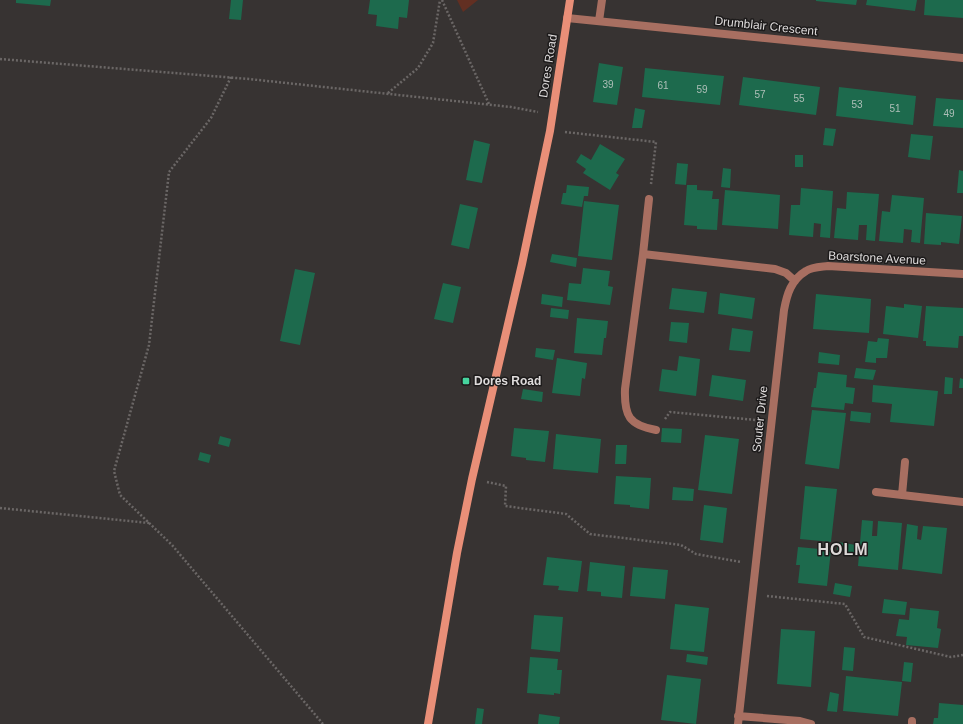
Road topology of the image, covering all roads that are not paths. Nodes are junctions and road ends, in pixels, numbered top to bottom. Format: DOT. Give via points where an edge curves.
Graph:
graph roads {
  1 [pos="570,0"];
  2 [pos="602,0"];
  3 [pos="567,18"];
  4 [pos="599,21"];
  5 [pos="963,58"];
  6 [pos="649,199"];
  7 [pos="643,254"];
  8 [pos="963,274"];
  9 [pos="795,281"];
  10 [pos="656,430"];
  11 [pos="905,462"];
  12 [pos="876,492"];
  13 [pos="902,495"];
  14 [pos="963,502"];
  15 [pos="738,720"];
  16 [pos="428,724"];
  17 [pos="810,724"];
  1 -- 3 [label="main road, Dores Road"];
  2 -- 4 [label="street"];
  3 -- 4 [label="street, Drumblair Crescent"];
  3 -- 16 [label="main road, Dores Road" via="550,131 472,479"];
  4 -- 5 [label="street, Drumblair Crescent"];
  6 -- 7 [label="street"];
  7 -- 9 [label="street" via="774,269 786,273"];
  7 -- 10 [label="street" via="625,388 625,406 631,420 643,428"];
  8 -- 9 [label="street, Boarstone Avenue" via="828,266 807,270"];
  9 -- 15 [label="street, Souter Drive" via="787,293 784,310"];
  11 -- 13 [label="street"];
  12 -- 13 [label="street"];
  13 -- 14 [label="street"];
  15 -- 17 [label="street, Souter Drive" via="800,721"];
}
